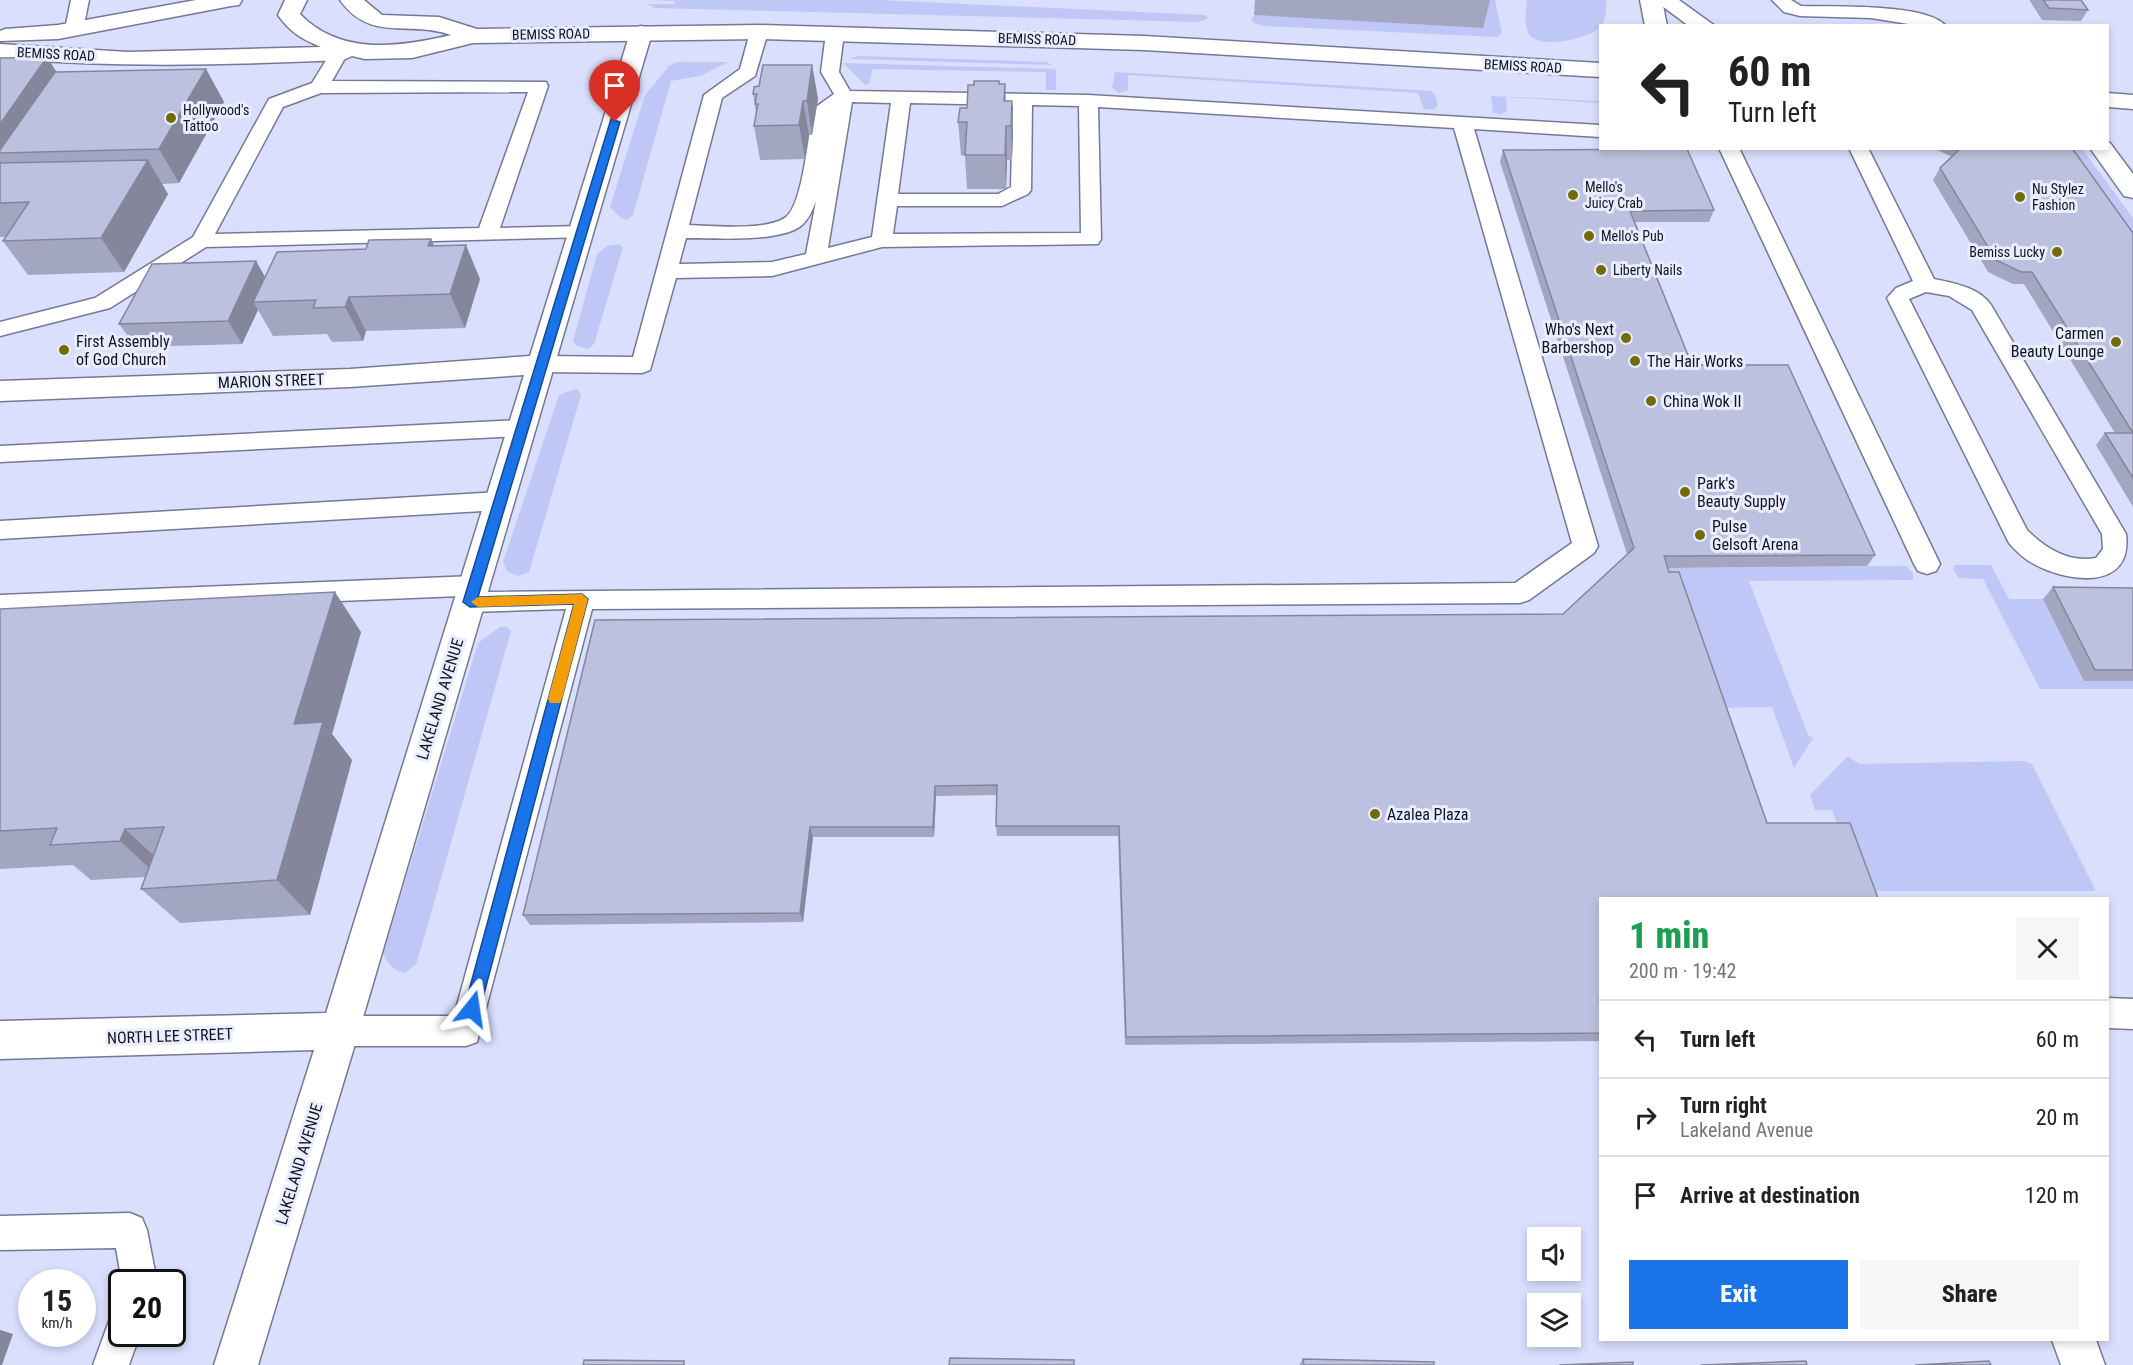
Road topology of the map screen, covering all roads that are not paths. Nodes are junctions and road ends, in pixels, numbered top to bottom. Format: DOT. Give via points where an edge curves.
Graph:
graph roads {
  1 [pos="80,0"];
  2 [pos="227,0"];
  3 [pos="296,0"];
  4 [pos="351,0"];
  5 [pos="1651,0"];
  6 [pos="1665,0"];
  7 [pos="1780,0"];
  8 [pos="1656,24"];
  9 [pos="1701,24"];
  10 [pos="1934,24"];
  11 [pos="75,29"];
  12 [pos="759,32"];
  13 [pos="641,33"];
  14 [pos="835,33"];
  15 [pos="0,36"];
  16 [pos="474,36"];
  17 [pos="0,51"];
  18 [pos="364,52"];
  19 [pos="339,53"];
  20 [pos="1599,70"];
  21 [pos="319,87"];
  22 [pos="844,96"];
  23 [pos="901,97"];
  24 [pos="1023,100"];
  25 [pos="2109,100"];
  26 [pos="1088,101"];
  27 [pos="2133,102"];
  28 [pos="1462,122"];
  29 [pos="1599,131"];
  30 [pos="1730,150"];
  31 [pos="1859,150"];
  32 [pos="2103,150"];
  33 [pos="2133,191"];
  34 [pos="888,200"];
  35 [pos="678,231"];
  36 [pos="581,232"];
  37 [pos="487,234"];
  38 [pos="201,241"];
  39 [pos="882,241"];
  40 [pos="816,258"];
  41 [pos="667,271"];
  42 [pos="1926,285"];
  43 [pos="0,329"];
  44 [pos="542,364"];
  45 [pos="0,391"];
  46 [pos="522,428"];
  47 [pos="0,454"];
  48 [pos="500,501"];
  49 [pos="0,530"];
  50 [pos="1927,564"];
  51 [pos="472,594"];
  52 [pos="582,599"];
  53 [pos="0,605"];
  54 [pos="2109,1013"];
  55 [pos="2133,1014"];
  56 [pos="340,1031"];
  57 [pos="0,1040"];
  58 [pos="0,1233"];
  59 [pos="137,1269"];
  60 [pos="2074,1341"];
  61 [pos="117,1347"];
  62 [pos="111,1365"];
  63 [pos="236,1365"];
  64 [pos="2084,1365"];
  1 -- 11 [label="lane"];
  2 -- 11 [label="main road"];
  3 -- 18 [label="main road, BEMISS ROAD" via="289,15 306,33"];
  4 -- 16 [label="main road, BEMISS ROAD" via="377,21 439,23"];
  5 -- 8 [label="main road"];
  6 -- 9 [label="main road"];
  7 -- 10 [label="lane" via="1790,9 1800,11 1916,18"];
  11 -- 15 [label="main road"];
  12 -- 13 [label="main road, BEMISS ROAD"];
  12 -- 14 [label="main road, BEMISS ROAD"];
  12 -- 35 [label="lane" via="748,72 713,95"];
  13 -- 16 [label="main road, BEMISS ROAD"];
  13 -- 36 [label="main road, LAKELAND AVENUE"];
  14 -- 20 [label="main road, BEMISS ROAD" via="1132,42"];
  14 -- 22 [label="lane" via="830,72"];
  16 -- 18 [label="main road, BEMISS ROAD" via="412,51"];
  17 -- 19 [label="main road, BEMISS ROAD" via="57,57"];
  18 -- 19 [label="main road, BEMISS ROAD"];
  19 -- 21 [label="lane"];
  21 -- 37 [label="lane" via="539,86"];
  21 -- 38 [label="lane" via="276,103"];
  22 -- 23 [label="lane"];
  22 -- 35 [label="lane" via="822,109 805,206 794,223 771,231"];
  22 -- 40 [label="lane"];
  23 -- 24 [label="lane"];
  23 -- 34 [label="lane"];
  24 -- 26 [label="lane"];
  24 -- 34 [label="lane" via="1021,190 1002,200"];
  25 -- 27 [label="main road"];
  26 -- 28 [label="lane"];
  26 -- 39 [label="lane" via="1091,239"];
  28 -- 29 [label="lane"];
  28 -- 52 [label="lane" via="1585,546 1520,593"];
  30 -- 50 [label="lane"];
  31 -- 42 [label="lane"];
  32 -- 33 [label="main road"];
  34 -- 39 [label="lane"];
  35 -- 41 [label="lane"];
  36 -- 37 [label="lane"];
  36 -- 44 [label="main road, LAKELAND AVENUE"];
  37 -- 38 [label="lane"];
  38 -- 43 [label="lane" via="102,303"];
  39 -- 40 [label="lane"];
  40 -- 41 [label="lane" via="772,269"];
  41 -- 44 [label="lane" via="642,365"];
  42 -- 42 [label="lane" via="1955,290 1980,305 2114,534 2118,546 2107,564 2095,569 2061,565 2043,558 2018,536 1898,298 1904,291"];
  44 -- 45 [label="main road, MARION STREET" via="351,378"];
  44 -- 46 [label="main road, LAKELAND AVENUE"];
  46 -- 47 [label="lane"];
  46 -- 48 [label="main road, LAKELAND AVENUE"];
  48 -- 49 [label="lane"];
  48 -- 51 [label="main road, LAKELAND AVENUE"];
  51 -- 52 [label="lane"];
  51 -- 53 [label="lane"];
  51 -- 56 [label="main road, LAKELAND AVENUE"];
  52 -- 56 [label="lane" via="466,1031"];
  54 -- 55 [label="lane"];
  56 -- 57 [label="main road, NORTH LEE STREET"];
  56 -- 63 [label="main road, LAKELAND AVENUE"];
  58 -- 59 [label="lane" via="130,1230"];
  60 -- 64 [label="main road"];
  61 -- 62 [label="lane"];
}
